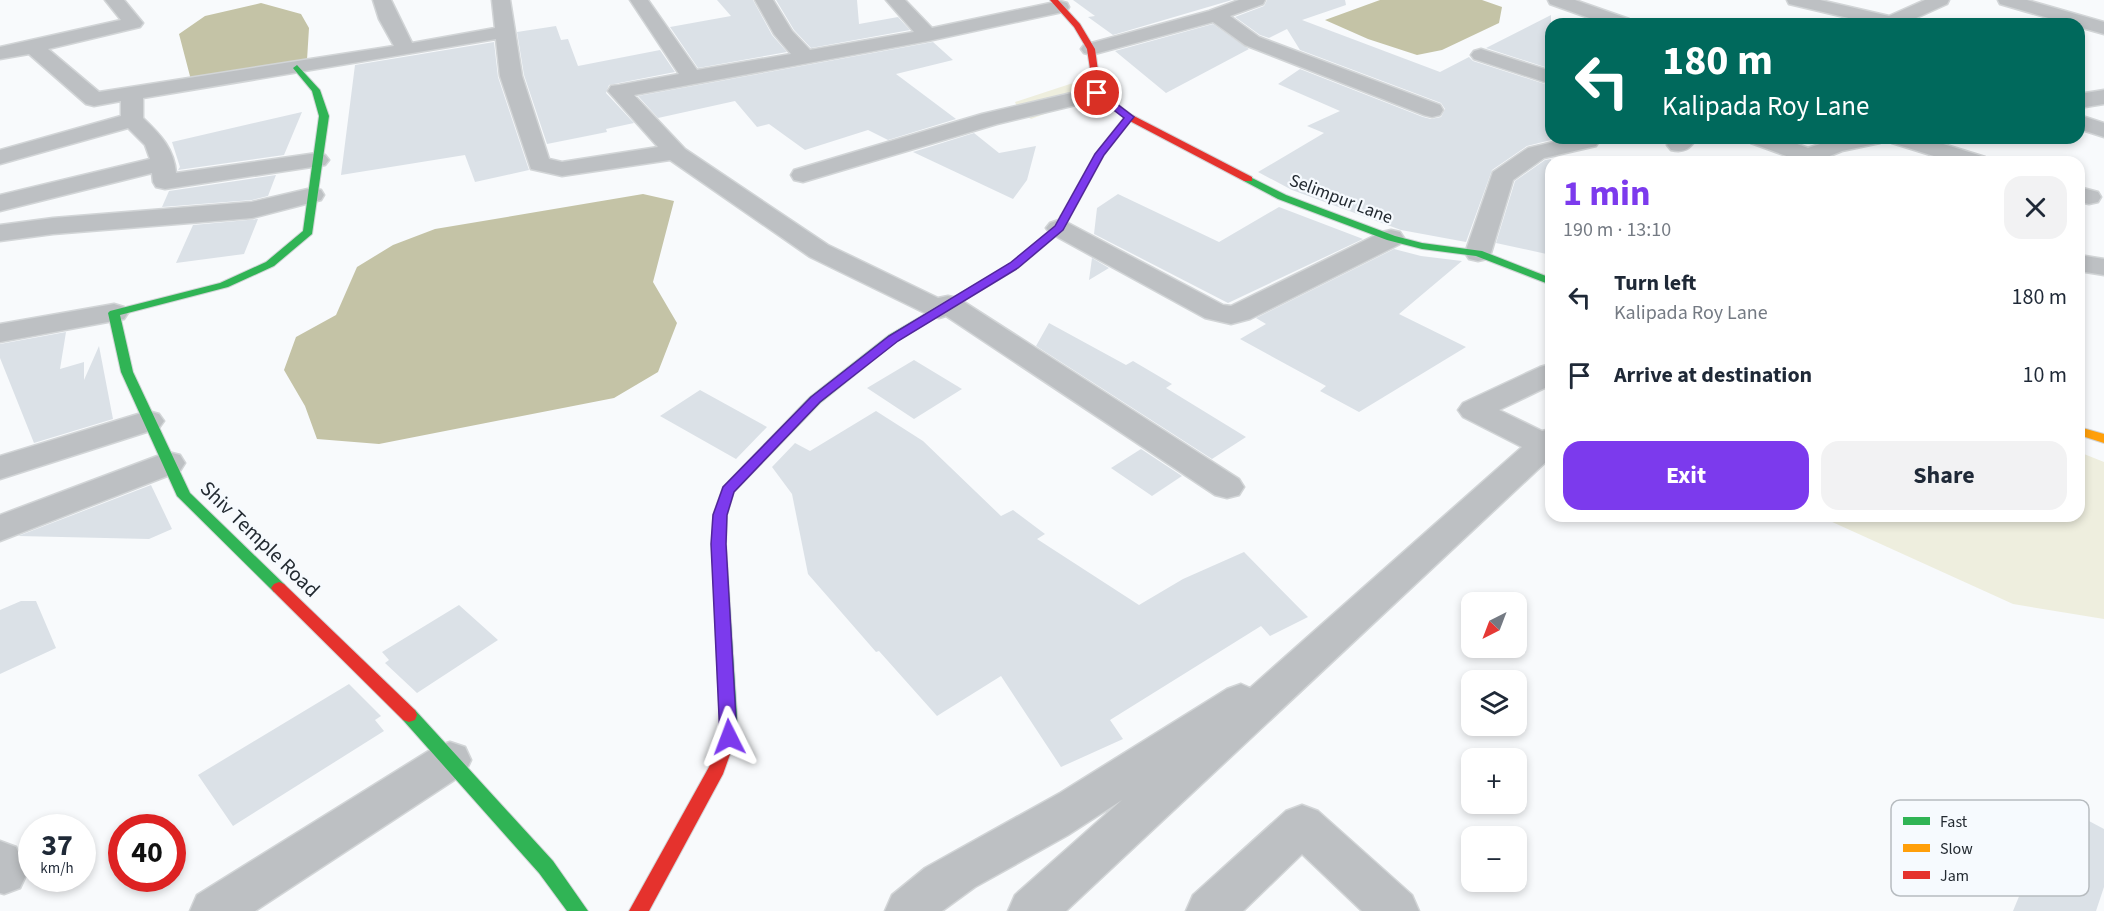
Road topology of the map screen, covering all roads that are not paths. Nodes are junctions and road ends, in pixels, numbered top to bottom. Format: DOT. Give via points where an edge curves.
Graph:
graph roads {
  1 [pos="114,0"];
  2 [pos="382,0"];
  3 [pos="639,0"];
  4 [pos="764,0"];
  5 [pos="895,0"];
  6 [pos="1256,0"];
  7 [pos="1557,0"];
  8 [pos="1796,0"];
  9 [pos="1940,0"];
  10 [pos="2007,0"];
  11 [pos="508,1"];
  12 [pos="1057,3"];
  13 [pos="1216,15"];
  14 [pos="1608,18"];
  15 [pos="1869,18"];
  16 [pos="1900,18"];
  17 [pos="2069,18"];
  18 [pos="2085,23"];
  19 [pos="2104,28"];
  20 [pos="504,32"];
  21 [pos="928,35"];
  22 [pos="33,47"];
  23 [pos="1091,49"];
  24 [pos="406,50"];
  25 [pos="0,53"];
  26 [pos="1481,55"];
  27 [pos="804,56"];
  28 [pos="297,68"];
  29 [pos="1545,74"];
  30 [pos="692,78"];
  31 [pos="132,93"];
  32 [pos="1097,93"];
  33 [pos="2104,97"];
  34 [pos="2085,100"];
  35 [pos="1432,110"];
  36 [pos="1130,117"];
  37 [pos="132,120"];
  38 [pos="2085,124"];
  39 [pos="2104,130"];
  40 [pos="1575,144"];
  41 [pos="1772,144"];
  42 [pos="1844,144"];
  43 [pos="1919,144"];
  44 [pos="675,152"];
  45 [pos="1798,156"];
  46 [pos="1813,156"];
  47 [pos="1958,156"];
  48 [pos="0,157"];
  49 [pos="317,160"];
  50 [pos="164,164"];
  51 [pos="803,175"];
  52 [pos="312,195"];
  53 [pos="0,203"];
  54 [pos="1059,228"];
  55 [pos="0,233"];
  56 [pos="1391,238"];
  57 [pos="1478,253"];
  58 [pos="2085,264"];
  59 [pos="2104,267"];
  60 [pos="1545,280"];
  61 [pos="944,307"];
  62 [pos="114,313"];
  63 [pos="0,333"];
  64 [pos="1545,376"];
  65 [pos="148,421"];
  66 [pos="2085,433"];
  67 [pos="2104,439"];
  68 [pos="1545,444"];
  69 [pos="1545,446"];
  70 [pos="168,463"];
  71 [pos="0,468"];
  72 [pos="1227,487"];
  73 [pos="0,529"];
  74 [pos="1320,649"];
  75 [pos="450,760"];
  76 [pos="214,911"];
  77 [pos="578,911"];
  78 [pos="639,911"];
  79 [pos="909,911"];
  80 [pos="1032,911"];
  81 [pos="1210,911"];
  82 [pos="1395,911"];
  1 -- 22 [label="street" via="133,23"];
  2 -- 24 [label="street"];
  3 -- 30 [label="street"];
  4 -- 27 [label="street" via="784,34"];
  5 -- 21 [label="street"];
  6 -- 13 [label="street"];
  7 -- 14 [label="street"];
  8 -- 15 [label="street"];
  9 -- 16 [label="street"];
  10 -- 17 [label="street"];
  11 -- 20 [label="street"];
  12 -- 21 [label="street"];
  12 -- 23 [label="street"];
  13 -- 23 [label="street"];
  13 -- 35 [label="street" via="1252,40"];
  18 -- 19 [label="street"];
  20 -- 24 [label="street"];
  20 -- 44 [label="street" via="511,76 539,164 562,169"];
  21 -- 27 [label="street"];
  22 -- 25 [label="street"];
  22 -- 31 [label="street" via="94,99"];
  23 -- 32 [label="street"];
  24 -- 28 [label="street"];
  26 -- 29 [label="street"];
  27 -- 30 [label="street"];
  28 -- 31 [label="street"];
  28 -- 49 [label="street" via="316,90 324,116"];
  30 -- 44 [label="street" via="619,91"];
  31 -- 37 [label="street"];
  32 -- 36 [label="street, Selimpur Lane"];
  32 -- 51 [label="street" via="990,119"];
  33 -- 34 [label="street"];
  36 -- 54 [label="street" via="1100,154"];
  36 -- 56 [label="street, Selimpur Lane" via="1282,197"];
  37 -- 48 [label="street"];
  37 -- 50 [label="street" via="158,145"];
  38 -- 39 [label="street"];
  40 -- 57 [label="street" via="1536,153 1502,177"];
  41 -- 45 [label="street"];
  42 -- 46 [label="street"];
  43 -- 47 [label="street"];
  44 -- 61 [label="street" via="819,251"];
  49 -- 50 [label="street" via="165,182"];
  49 -- 52 [label="street"];
  50 -- 53 [label="street"];
  52 -- 55 [label="street" via="252,210"];
  52 -- 62 [label="street" via="308,232 270,264 224,285"];
  54 -- 56 [label="street" via="1215,312 1231,315"];
  54 -- 61 [label="street" via="1014,266"];
  56 -- 57 [label="street, Selimpur Lane"];
  57 -- 60 [label="street, Selimpur Lane"];
  58 -- 59 [label="street"];
  61 -- 72 [label="street"];
  61 -- 78 [label="street" via="893,338 815,399 728,490 720,515 719,544 729,737 717,769"];
  62 -- 63 [label="street"];
  62 -- 65 [label="street, Shiv Temple Road" via="127,372"];
  64 -- 69 [label="street" via="1474,410"];
  65 -- 70 [label="street, Shiv Temple Road"];
  65 -- 71 [label="street"];
  66 -- 67 [label="street"];
  68 -- 80 [label="street"];
  70 -- 73 [label="street"];
  70 -- 75 [label="street, Shiv Temple Road" via="184,496 420,725"];
  74 -- 79 [label="street" via="1082,803 963,868"];
  75 -- 76 [label="street"];
  75 -- 77 [label="street, Shiv Temple Road" via="546,867"];
  81 -- 82 [label="street" via="1302,825"];
}
